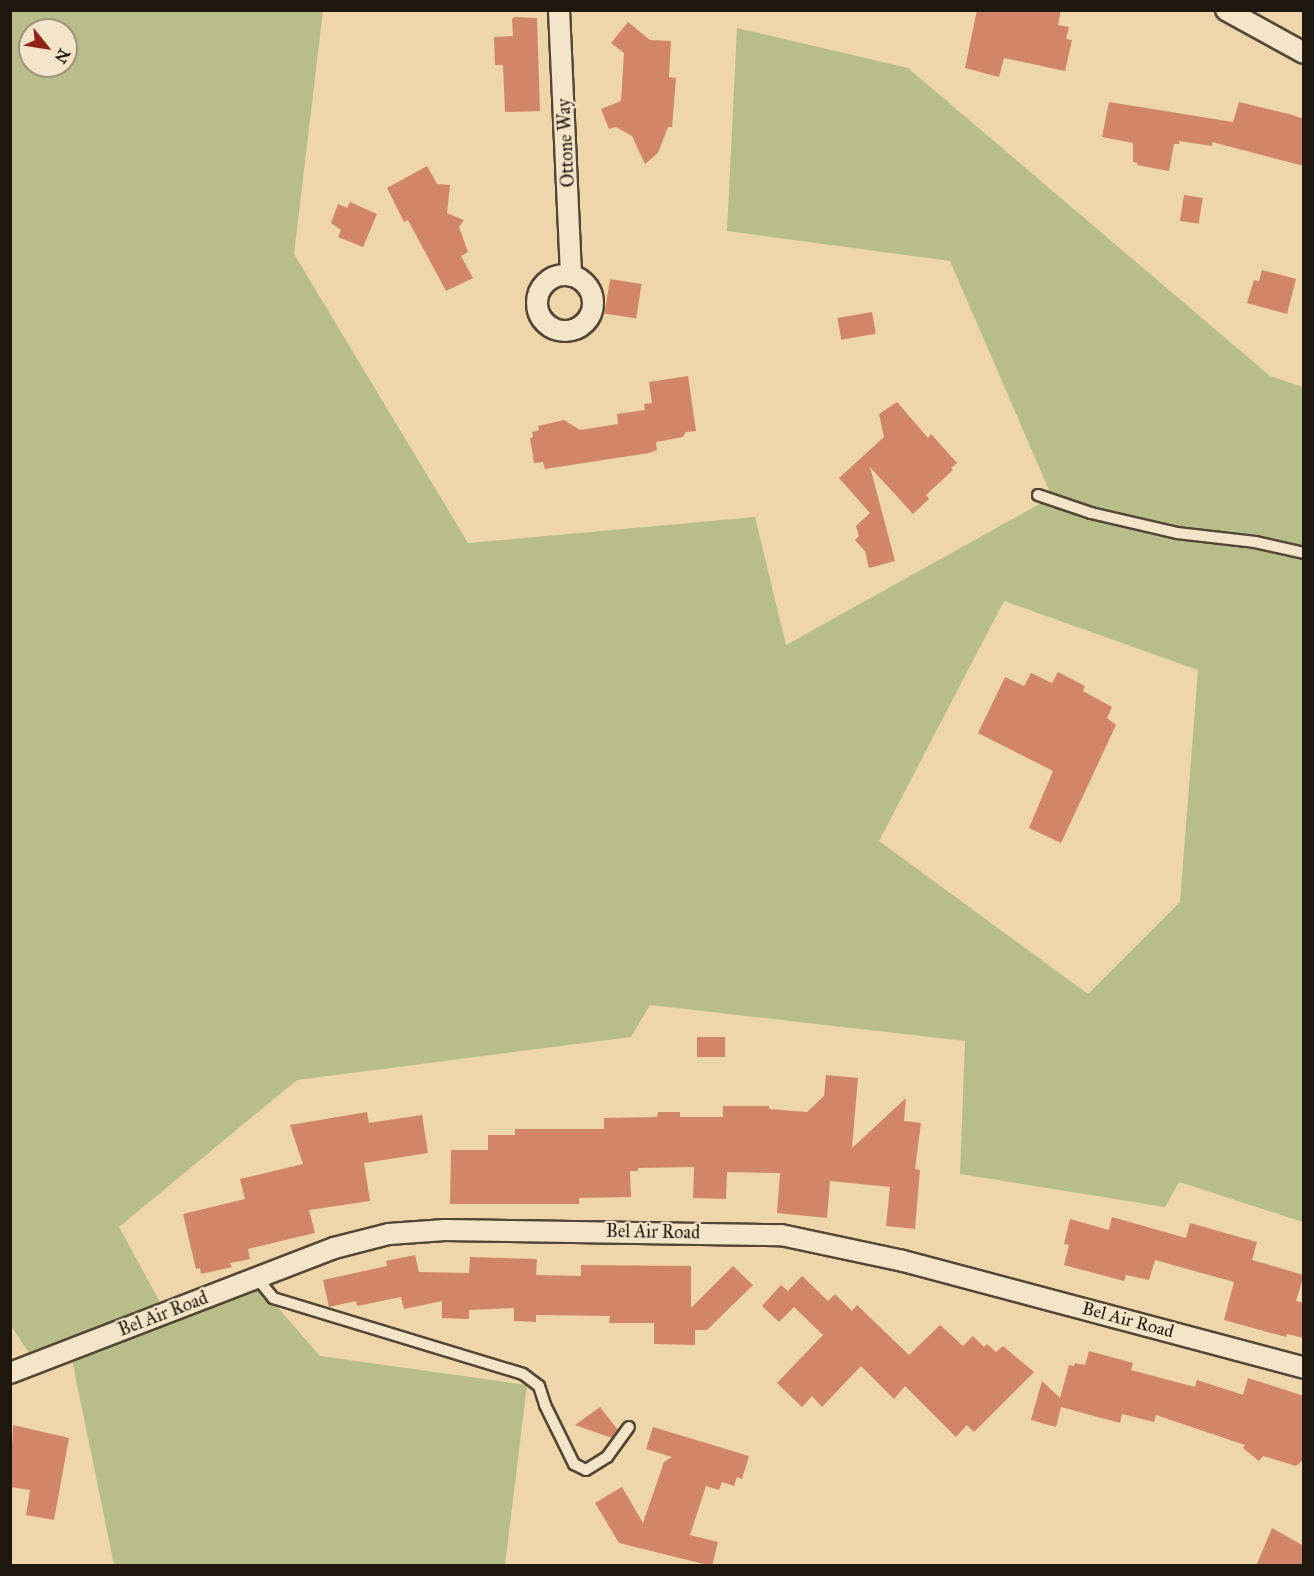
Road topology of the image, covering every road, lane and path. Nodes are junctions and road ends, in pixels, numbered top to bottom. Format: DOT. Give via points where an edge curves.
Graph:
graph roads {
  1 [pos="559,10"];
  2 [pos="1226,10"];
  3 [pos="1304,53"];
  4 [pos="571,276"];
  5 [pos="1038,495"];
  6 [pos="1304,553"];
  7 [pos="257,1278"];
  8 [pos="1304,1368"];
  9 [pos="10,1373"];
  10 [pos="628,1427"];
  1 -- 4 [label="street, Ottone Way"];
  2 -- 3 [label="street"];
  5 -- 6 [label="lane" via="1091,513 1177,533 1255,542"];
  7 -- 8 [label="street, Bel Air Road" via="334,1248 389,1234 445,1230 781,1235 903,1261"];
  7 -- 9 [label="street, Bel Air Road"];
  7 -- 10 [label="lane" via="273,1298 523,1374 539,1386 574,1464 586,1470 607,1457"];
}
